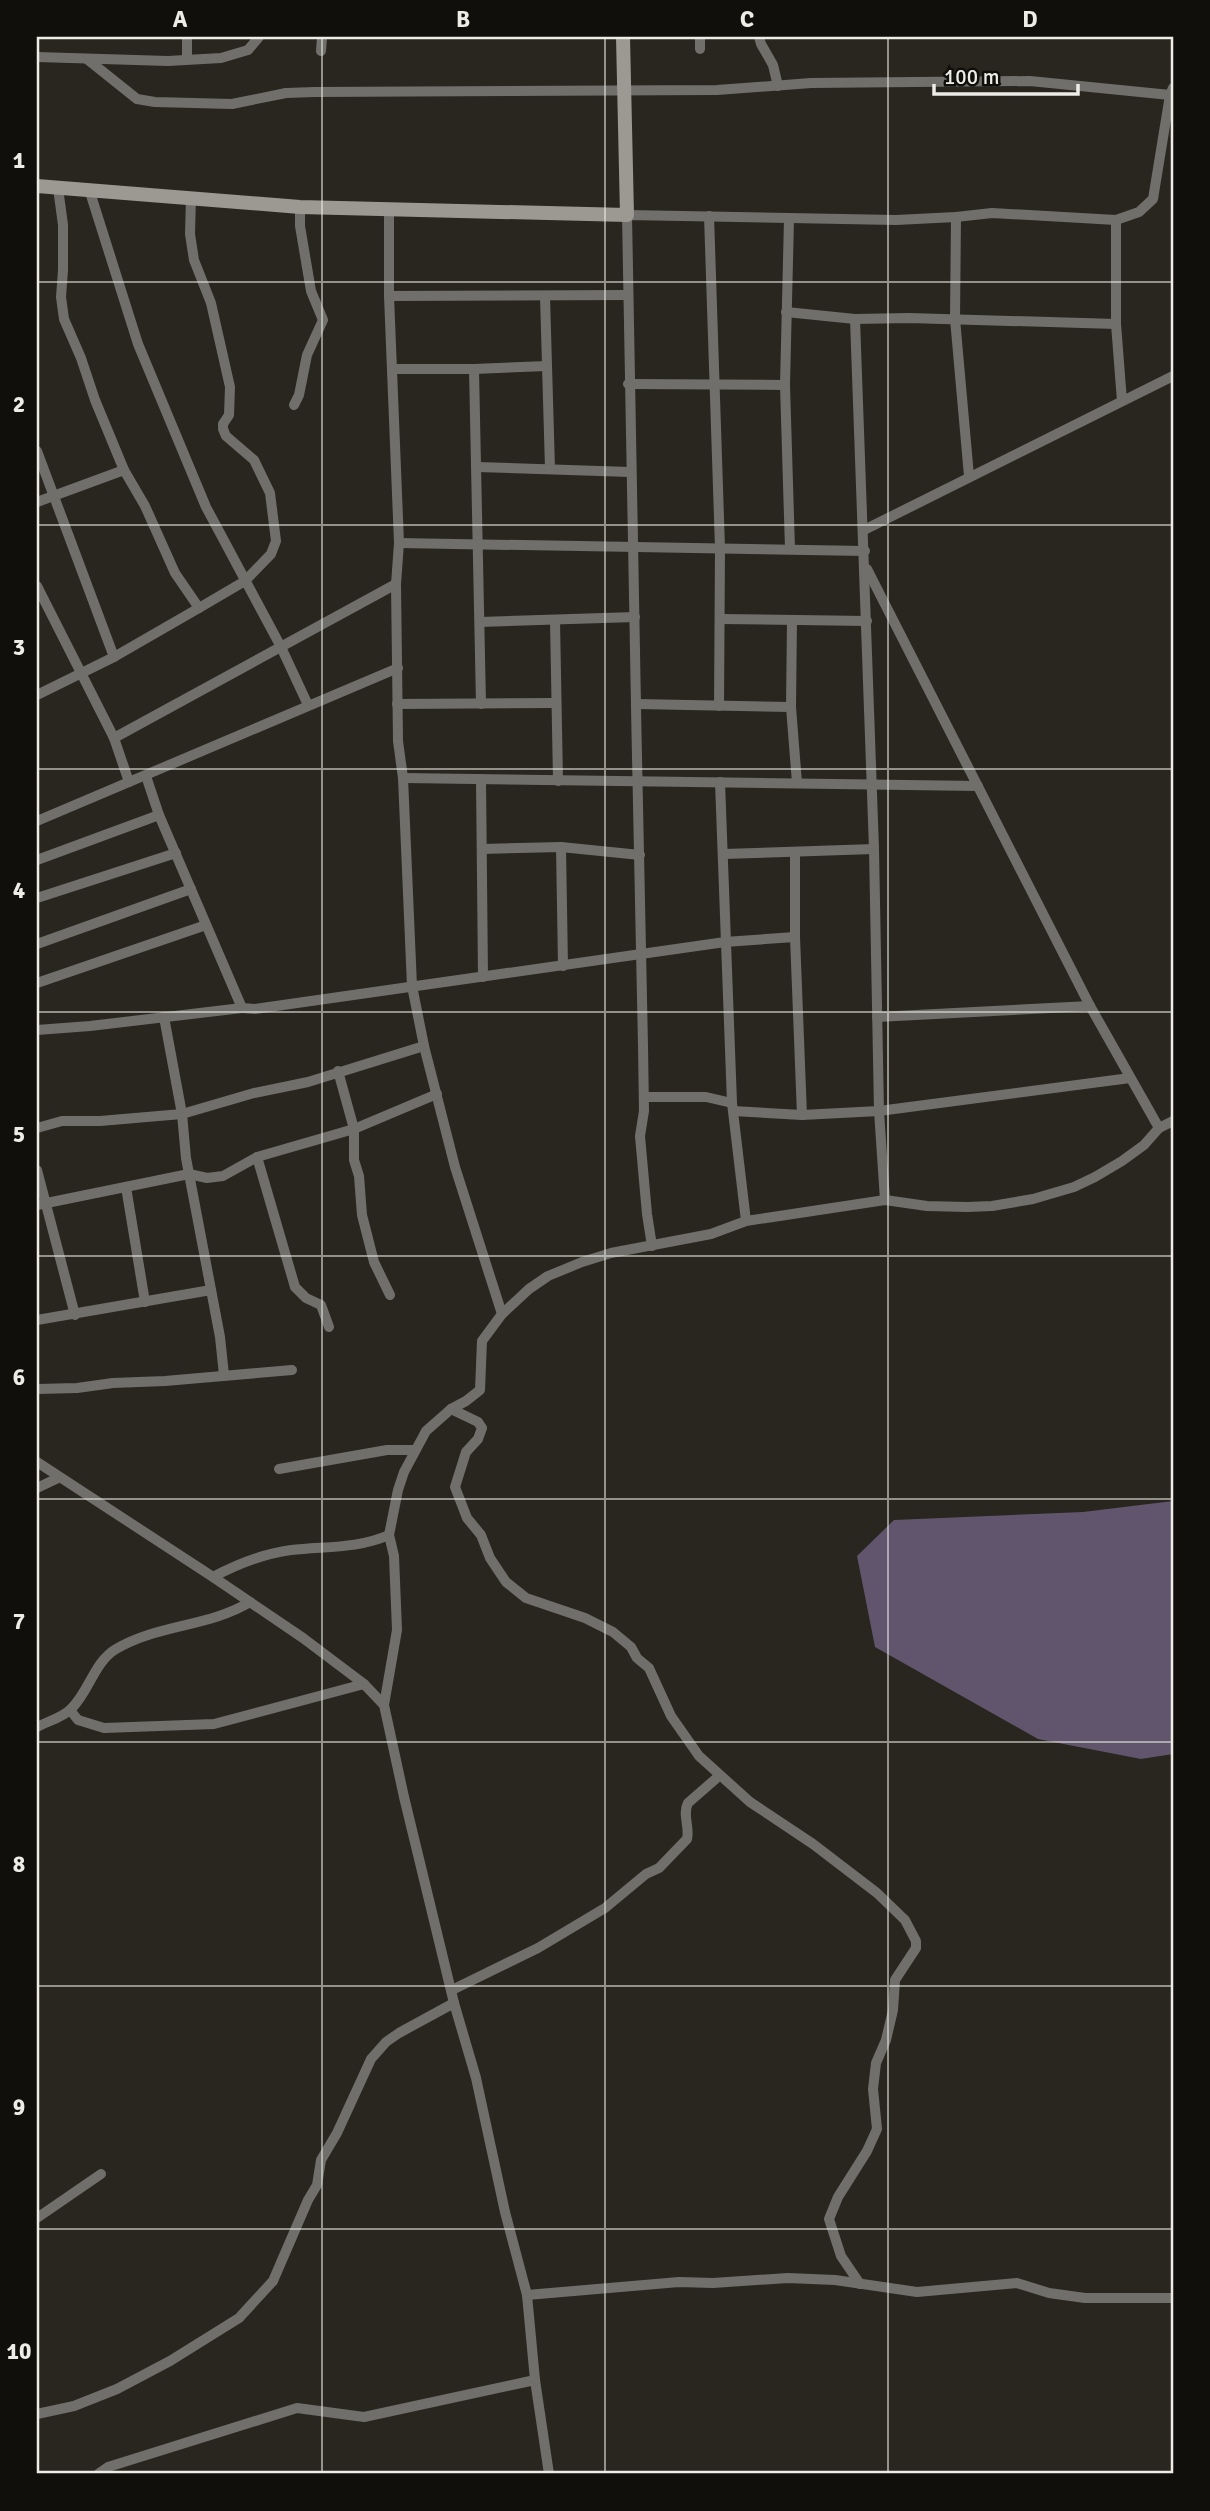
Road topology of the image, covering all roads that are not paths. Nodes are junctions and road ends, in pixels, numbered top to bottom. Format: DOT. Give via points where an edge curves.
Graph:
graph roads {
  1 [pos="187,37"];
  2 [pos="259,37"];
  3 [pos="322,37"];
  4 [pos="623,37"];
  5 [pos="700,37"];
  6 [pos="760,37"];
  7 [pos="700,49"];
  8 [pos="321,51"];
  9 [pos="37,57"];
  10 [pos="87,59"];
  11 [pos="187,59"];
  12 [pos="778,86"];
  13 [pos="625,91"];
  14 [pos="1171,92"];
  15 [pos="1169,114"];
  16 [pos="37,186"];
  17 [pos="58,188"];
  18 [pos="89,189"];
  19 [pos="191,197"];
  20 [pos="300,207"];
  21 [pos="389,211"];
  22 [pos="627,215"];
  23 [pos="709,216"];
  24 [pos="956,217"];
  25 [pos="789,219"];
  26 [pos="1115,220"];
  27 [pos="628,295"];
  28 [pos="388,296"];
  29 [pos="545,296"];
  30 [pos="786,312"];
  31 [pos="855,319"];
  32 [pos="955,319"];
  33 [pos="1116,324"];
  34 [pos="547,366"];
  35 [pos="392,369"];
  36 [pos="474,369"];
  37 [pos="1173,376"];
  38 [pos="628,384"];
  39 [pos="713,385"];
  40 [pos="785,385"];
  41 [pos="1122,401"];
  42 [pos="294,405"];
  43 [pos="37,450"];
  44 [pos="477,467"];
  45 [pos="550,469"];
  46 [pos="124,470"];
  47 [pos="630,472"];
  48 [pos="969,476"];
  49 [pos="53,496"];
  50 [pos="37,502"];
  51 [pos="864,530"];
  52 [pos="399,543"];
  53 [pos="478,545"];
  54 [pos="634,546"];
  55 [pos="720,548"];
  56 [pos="790,549"];
  57 [pos="865,551"];
  58 [pos="865,566"];
  59 [pos="245,581"];
  60 [pos="396,584"];
  61 [pos="37,586"];
  62 [pos="199,608"];
  63 [pos="635,617"];
  64 [pos="720,619"];
  65 [pos="555,620"];
  66 [pos="792,620"];
  67 [pos="867,621"];
  68 [pos="480,622"];
  69 [pos="281,647"];
  70 [pos="114,657"];
  71 [pos="398,668"];
  72 [pos="81,672"];
  73 [pos="37,695"];
  74 [pos="555,702"];
  75 [pos="397,704"];
  76 [pos="481,704"];
  77 [pos="637,704"];
  78 [pos="308,705"];
  79 [pos="719,706"];
  80 [pos="791,707"];
  81 [pos="114,738"];
  82 [pos="146,776"];
  83 [pos="403,778"];
  84 [pos="481,779"];
  85 [pos="558,781"];
  86 [pos="638,781"];
  87 [pos="128,782"];
  88 [pos="720,782"];
  89 [pos="797,783"];
  90 [pos="872,785"];
  91 [pos="978,786"];
  92 [pos="159,815"];
  93 [pos="37,821"];
  94 [pos="561,847"];
  95 [pos="482,849"];
  96 [pos="874,849"];
  97 [pos="794,852"];
  98 [pos="176,853"];
  99 [pos="640,855"];
  100 [pos="723,855"];
  101 [pos="37,860"];
  102 [pos="191,889"];
  103 [pos="37,898"];
  104 [pos="206,925"];
  105 [pos="794,937"];
  106 [pos="725,942"];
  107 [pos="37,944"];
  108 [pos="642,955"];
  109 [pos="563,966"];
  110 [pos="37,968"];
  111 [pos="483,977"];
  112 [pos="39,982"];
  113 [pos="412,986"];
  114 [pos="1090,1006"];
  115 [pos="242,1008"];
  116 [pos="164,1017"];
  117 [pos="877,1017"];
  118 [pos="37,1030"];
  119 [pos="424,1046"];
  120 [pos="338,1071"];
  121 [pos="1129,1078"];
  122 [pos="436,1094"];
  123 [pos="644,1097"];
  124 [pos="733,1107"];
  125 [pos="878,1111"];
  126 [pos="182,1114"];
  127 [pos="802,1115"];
  128 [pos="1173,1121"];
  129 [pos="37,1128"];
  130 [pos="1159,1128"];
  131 [pos="354,1129"];
  132 [pos="257,1157"];
  133 [pos="37,1170"];
  134 [pos="189,1174"];
  135 [pos="126,1187"];
  136 [pos="885,1200"];
  137 [pos="41,1204"];
  138 [pos="746,1221"];
  139 [pos="652,1247"];
  140 [pos="211,1290"];
  141 [pos="390,1295"];
  142 [pos="145,1302"];
  143 [pos="502,1314"];
  144 [pos="75,1315"];
  145 [pos="37,1320"];
  146 [pos="329,1327"];
  147 [pos="292,1370"];
  148 [pos="224,1375"];
  149 [pos="37,1389"];
  150 [pos="451,1409"];
  151 [pos="415,1450"];
  152 [pos="37,1462"];
  153 [pos="279,1469"];
  154 [pos="58,1478"];
  155 [pos="37,1488"];
  156 [pos="389,1535"];
  157 [pos="214,1577"];
  158 [pos="250,1602"];
  159 [pos="364,1684"];
  160 [pos="384,1705"];
  161 [pos="70,1710"];
  162 [pos="37,1727"];
  163 [pos="719,1776"];
  164 [pos="452,1990"];
  165 [pos="454,2003"];
  166 [pos="101,2175"];
  167 [pos="37,2218"];
  168 [pos="860,2284"];
  169 [pos="527,2295"];
  170 [pos="1173,2298"];
  171 [pos="535,2380"];
  172 [pos="37,2413"];
  173 [pos="98,2474"];
  174 [pos="549,2474"];
  1 -- 11 [label="street"];
  2 -- 11 [label="street" via="248,50 234,55"];
  3 -- 8 [label="street"];
  4 -- 13 [label="street"];
  5 -- 7 [label="street"];
  6 -- 12 [label="street"];
  9 -- 10 [label="street"];
  10 -- 11 [label="street"];
  10 -- 13 [label="street" via="137,99 155,103 232,104 315,92"];
  12 -- 13 [label="street"];
  12 -- 14 [label="street" via="1030,81"];
  13 -- 22 [label="street"];
  14 -- 15 [label="street"];
  15 -- 26 [label="street" via="1153,199 1139,212"];
  16 -- 17 [label="street"];
  17 -- 18 [label="street"];
  17 -- 46 [label="street" via="64,319"];
  18 -- 19 [label="street"];
  18 -- 59 [label="street" via="138,344 206,507"];
  19 -- 20 [label="street"];
  19 -- 59 [label="street" via="194,260 211,303 230,387 229,415 223,429 254,460 272,503 274,548"];
  20 -- 21 [label="street"];
  20 -- 42 [label="street" via="311,291 323,320 307,355"];
  21 -- 22 [label="street"];
  21 -- 28 [label="street"];
  22 -- 23 [label="street"];
  22 -- 27 [label="street"];
  23 -- 25 [label="street"];
  23 -- 39 [label="street"];
  24 -- 25 [label="street"];
  24 -- 26 [label="street" via="992,213"];
  24 -- 32 [label="street"];
  25 -- 30 [label="street"];
  26 -- 33 [label="street"];
  27 -- 29 [label="street"];
  27 -- 38 [label="street"];
  28 -- 29 [label="street"];
  28 -- 35 [label="street"];
  29 -- 34 [label="street"];
  30 -- 31 [label="street"];
  30 -- 40 [label="street"];
  31 -- 32 [label="street"];
  31 -- 51 [label="street"];
  32 -- 33 [label="street"];
  32 -- 48 [label="street"];
  33 -- 41 [label="street"];
  34 -- 36 [label="street"];
  34 -- 45 [label="street"];
  35 -- 36 [label="street"];
  35 -- 52 [label="street"];
  36 -- 44 [label="street"];
  37 -- 41 [label="street"];
  38 -- 39 [label="street"];
  38 -- 47 [label="street"];
  39 -- 40 [label="street"];
  39 -- 55 [label="street"];
  40 -- 56 [label="street"];
  41 -- 48 [label="street"];
  43 -- 49 [label="street"];
  44 -- 45 [label="street"];
  44 -- 53 [label="street"];
  45 -- 47 [label="street"];
  46 -- 49 [label="street"];
  46 -- 62 [label="street" via="175,573"];
  47 -- 54 [label="street"];
  48 -- 51 [label="street"];
  49 -- 50 [label="street"];
  49 -- 70 [label="street"];
  51 -- 57 [label="street"];
  52 -- 53 [label="street"];
  52 -- 60 [label="street"];
  53 -- 54 [label="street"];
  53 -- 68 [label="street"];
  54 -- 55 [label="street"];
  54 -- 63 [label="street"];
  55 -- 56 [label="street"];
  55 -- 64 [label="street"];
  56 -- 57 [label="street"];
  57 -- 58 [label="street"];
  58 -- 67 [label="street"];
  58 -- 91 [label="street"];
  59 -- 62 [label="street"];
  59 -- 69 [label="street"];
  60 -- 69 [label="street"];
  60 -- 71 [label="street"];
  61 -- 72 [label="street"];
  62 -- 70 [label="street"];
  63 -- 65 [label="street"];
  63 -- 77 [label="street"];
  64 -- 66 [label="street"];
  64 -- 79 [label="street"];
  65 -- 68 [label="street"];
  65 -- 74 [label="street"];
  66 -- 67 [label="street"];
  66 -- 80 [label="street"];
  67 -- 90 [label="street"];
  68 -- 76 [label="street"];
  69 -- 78 [label="street"];
  69 -- 81 [label="street"];
  70 -- 72 [label="street"];
  71 -- 75 [label="street"];
  71 -- 78 [label="street"];
  72 -- 73 [label="street"];
  72 -- 81 [label="street"];
  74 -- 76 [label="street"];
  74 -- 85 [label="street"];
  75 -- 76 [label="street"];
  75 -- 83 [label="street"];
  77 -- 79 [label="street"];
  77 -- 86 [label="street"];
  78 -- 82 [label="street"];
  79 -- 80 [label="street"];
  80 -- 89 [label="street"];
  81 -- 87 [label="street"];
  82 -- 87 [label="street"];
  82 -- 92 [label="street"];
  83 -- 84 [label="street"];
  83 -- 113 [label="street"];
  84 -- 85 [label="street"];
  84 -- 95 [label="street"];
  85 -- 86 [label="street"];
  86 -- 88 [label="street"];
  86 -- 99 [label="street"];
  87 -- 93 [label="street"];
  88 -- 89 [label="street"];
  88 -- 100 [label="street"];
  89 -- 90 [label="street"];
  90 -- 91 [label="street"];
  90 -- 96 [label="street"];
  91 -- 114 [label="street"];
  92 -- 98 [label="street"];
  92 -- 101 [label="street"];
  94 -- 95 [label="street"];
  94 -- 99 [label="street"];
  94 -- 109 [label="street"];
  95 -- 111 [label="street"];
  96 -- 97 [label="street"];
  96 -- 117 [label="street"];
  97 -- 100 [label="street"];
  97 -- 105 [label="street"];
  98 -- 102 [label="street"];
  98 -- 103 [label="street"];
  99 -- 108 [label="street"];
  100 -- 106 [label="street"];
  102 -- 104 [label="street"];
  102 -- 107 [label="street"];
  104 -- 112 [label="street"];
  104 -- 115 [label="street"];
  105 -- 106 [label="street"];
  105 -- 127 [label="street"];
  106 -- 108 [label="street"];
  106 -- 124 [label="street"];
  108 -- 109 [label="street"];
  108 -- 123 [label="street"];
  109 -- 111 [label="street"];
  110 -- 112 [label="street"];
  111 -- 113 [label="street"];
  113 -- 115 [label="street"];
  113 -- 119 [label="street"];
  114 -- 117 [label="street"];
  114 -- 121 [label="street"];
  115 -- 116 [label="street"];
  116 -- 118 [label="street"];
  116 -- 126 [label="street"];
  117 -- 125 [label="street"];
  119 -- 120 [label="street"];
  119 -- 122 [label="street"];
  120 -- 126 [label="street"];
  120 -- 131 [label="street"];
  121 -- 125 [label="street"];
  121 -- 130 [label="street"];
  122 -- 131 [label="street"];
  122 -- 143 [label="street"];
  123 -- 124 [label="street" via="706,1097"];
  123 -- 139 [label="street" via="640,1136"];
  124 -- 127 [label="street"];
  124 -- 138 [label="street"];
  125 -- 127 [label="street"];
  125 -- 136 [label="street"];
  126 -- 129 [label="street" via="62,1121"];
  126 -- 134 [label="street"];
  128 -- 130 [label="street"];
  130 -- 136 [label="street" via="1122,1161 1054,1194 992,1206 927,1206"];
  131 -- 132 [label="street"];
  131 -- 141 [label="street" via="362,1215 374,1262"];
  132 -- 134 [label="street" via="223,1176"];
  132 -- 146 [label="street" via="295,1287 321,1305"];
  133 -- 137 [label="street"];
  134 -- 135 [label="street"];
  134 -- 140 [label="street"];
  135 -- 137 [label="street"];
  135 -- 142 [label="street"];
  136 -- 138 [label="street"];
  137 -- 144 [label="street"];
  138 -- 139 [label="street"];
  139 -- 143 [label="street" via="582,1262 548,1276"];
  140 -- 142 [label="street"];
  140 -- 148 [label="street"];
  142 -- 144 [label="street"];
  143 -- 150 [label="street" via="482,1341 480,1390"];
  144 -- 145 [label="street"];
  147 -- 148 [label="street"];
  148 -- 149 [label="street"];
  150 -- 151 [label="street" via="426,1431"];
  150 -- 163 [label="street" via="482,1428 466,1452 455,1486 467,1518 481,1535 498,1571 526,1598 585,1618 631,1647 652,1673 680,1731"];
  151 -- 153 [label="street" via="387,1450"];
  151 -- 156 [label="street" via="401,1481"];
  152 -- 154 [label="street"];
  154 -- 155 [label="street"];
  154 -- 157 [label="street"];
  156 -- 157 [label="street" via="360,1545 264,1555"];
  156 -- 160 [label="street" via="397,1630"];
  157 -- 158 [label="street"];
  158 -- 159 [label="street"];
  158 -- 161 [label="street" via="115,1650"];
  159 -- 160 [label="street"];
  159 -- 161 [label="street" via="214,1724 104,1728 78,1720"];
  160 -- 164 [label="street"];
  161 -- 162 [label="street"];
  163 -- 164 [label="street" via="688,1803 687,1839 659,1868 573,1929"];
  163 -- 168 [label="street" via="877,1893 905,1920 916,1941 914,1953 895,1980 893,2010 876,2063 877,2129 830,2219 841,2256"];
  164 -- 165 [label="street"];
  165 -- 169 [label="street"];
  165 -- 172 [label="street" via="399,2033 371,2059 321,2161 317,2185 273,2281 239,2318 117,2389 74,2406"];
  166 -- 167 [label="street"];
  168 -- 169 [label="street" via="788,2278"];
  168 -- 170 [label="street" via="917,2292 1017,2283 1085,2298"];
  169 -- 171 [label="street"];
  171 -- 173 [label="street" via="364,2417 297,2408"];
  171 -- 174 [label="street"];
}
